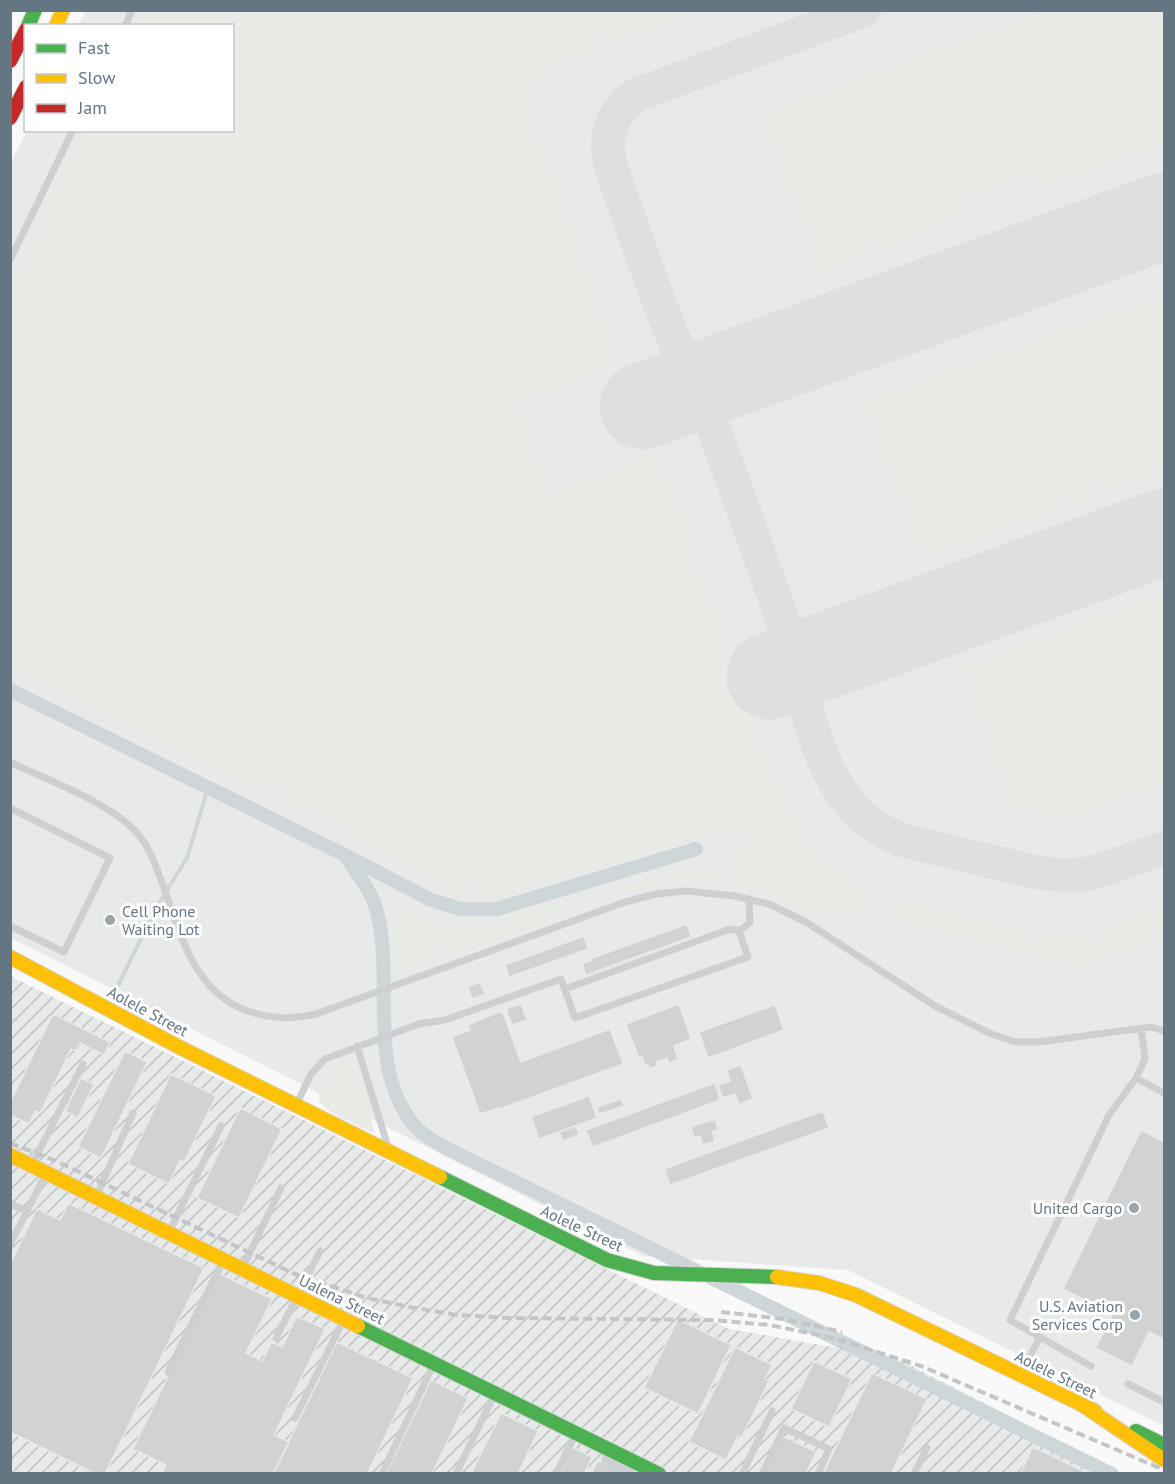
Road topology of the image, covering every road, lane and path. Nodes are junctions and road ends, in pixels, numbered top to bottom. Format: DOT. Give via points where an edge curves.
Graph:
graph roads {
  1 [pos="35,10"];
  2 [pos="63,10"];
  3 [pos="132,10"];
  4 [pos="29,24"];
  5 [pos="57,24"];
  6 [pos="125,24"];
  7 [pos="24,34"];
  8 [pos="10,61"];
  9 [pos="24,91"];
  10 [pos="10,118"];
  11 [pos="72,132"];
  12 [pos="10,260"];
  13 [pos="10,762"];
  14 [pos="10,808"];
  15 [pos="749,899"];
  16 [pos="10,926"];
  17 [pos="739,931"];
  18 [pos="10,957"];
  19 [pos="565,989"];
  20 [pos="1141,1028"];
  21 [pos="1164,1031"];
  22 [pos="357,1046"];
  23 [pos="83,1064"];
  24 [pos="1136,1078"];
  25 [pos="1164,1093"];
  26 [pos="296,1105"];
  27 [pos="134,1113"];
  28 [pos="221,1126"];
  29 [pos="389,1152"];
  30 [pos="10,1155"];
  31 [pos="32,1165"];
  32 [pos="46,1172"];
  33 [pos="281,1188"];
  34 [pos="96,1197"];
  35 [pos="10,1204"];
  36 [pos="27,1211"];
  37 [pos="169,1232"];
  38 [pos="10,1245"];
  39 [pos="320,1251"];
  40 [pos="224,1258"];
  41 [pos="242,1269"];
  42 [pos="297,1296"];
  43 [pos="344,1319"];
  44 [pos="1040,1337"];
  45 [pos="276,1338"];
  46 [pos="434,1363"];
  47 [pos="1091,1366"];
  48 [pos="168,1372"];
  49 [pos="1020,1375"];
  50 [pos="1128,1384"];
  51 [pos="495,1393"];
  52 [pos="1164,1402"];
  53 [pos="1084,1406"];
  54 [pos="772,1411"];
  55 [pos="295,1418"];
  56 [pos="576,1433"];
  57 [pos="1164,1445"];
  58 [pos="927,1448"];
  59 [pos="610,1449"];
  60 [pos="1164,1460"];
  61 [pos="382,1473"];
  62 [pos="456,1473"];
  63 [pos="556,1473"];
  64 [pos="633,1473"];
  65 [pos="659,1473"];
  66 [pos="742,1473"];
  67 [pos="762,1473"];
  68 [pos="818,1473"];
  69 [pos="914,1473"];
  1 -- 4 [label="main road"];
  2 -- 5 [label="main road"];
  3 -- 6 [label="lane"];
  7 -- 8 [label="main road"];
  9 -- 10 [label="main road"];
  11 -- 12 [label="lane"];
  13 -- 15 [label="lane" via="119,816 144,841 197,970 213,990 242,1009 273,1018 316,1014 640,897 687,891"];
  14 -- 16 [label="lane" via="110,858 64,952"];
  15 -- 17 [label="lane" via="750,923"];
  15 -- 20 [label="lane" via="790,913 935,1006 1003,1039 1026,1043"];
  17 -- 19 [label="lane" via="730,929"];
  17 -- 19 [label="lane" via="748,957 574,1018"];
  18 -- 26 [label="main road, Aolele Street"];
  19 -- 22 [label="lane" via="561,979"];
  20 -- 21 [label="lane"];
  20 -- 24 [label="lane" via="1145,1059"];
  22 -- 26 [label="lane" via="318,1065"];
  22 -- 29 [label="lane"];
  23 -- 31 [label="lane"];
  24 -- 25 [label="lane"];
  24 -- 44 [label="lane" via="1110,1115 1010,1320"];
  26 -- 29 [label="main road, Aolele Street"];
  27 -- 34 [label="lane"];
  28 -- 37 [label="lane"];
  29 -- 49 [label="main road, Aolele Street" via="600,1257 639,1270 801,1279 844,1290"];
  30 -- 31 [label="main road, Ualena Street"];
  31 -- 32 [label="main road, Ualena Street"];
  32 -- 34 [label="main road, Ualena Street"];
  32 -- 36 [label="lane"];
  33 -- 41 [label="lane"];
  34 -- 37 [label="main road, Ualena Street"];
  35 -- 36 [label="lane"];
  36 -- 38 [label="lane"];
  37 -- 40 [label="main road, Ualena Street"];
  39 -- 42 [label="lane"];
  40 -- 41 [label="main road, Ualena Street"];
  40 -- 48 [label="lane"];
  41 -- 42 [label="main road, Ualena Street"];
  42 -- 43 [label="main road, Ualena Street"];
  42 -- 45 [label="lane"];
  43 -- 46 [label="main road, Ualena Street"];
  43 -- 55 [label="lane"];
  44 -- 47 [label="lane"];
  44 -- 49 [label="lane"];
  46 -- 51 [label="main road, Ualena Street"];
  46 -- 61 [label="lane"];
  49 -- 53 [label="main road, Aolele Street"];
  50 -- 52 [label="lane"];
  51 -- 56 [label="main road, Ualena Street"];
  51 -- 62 [label="lane"];
  53 -- 57 [label="main road, Aolele Street"];
  53 -- 60 [label="main road"];
  54 -- 66 [label="lane"];
  56 -- 59 [label="main road, Ualena Street"];
  56 -- 63 [label="lane"];
  58 -- 69 [label="lane"];
  59 -- 64 [label="lane" via="605,1460"];
  59 -- 65 [label="main road, Ualena Street"];
  67 -- 68 [label="lane" via="784,1428 829,1449"];
}
